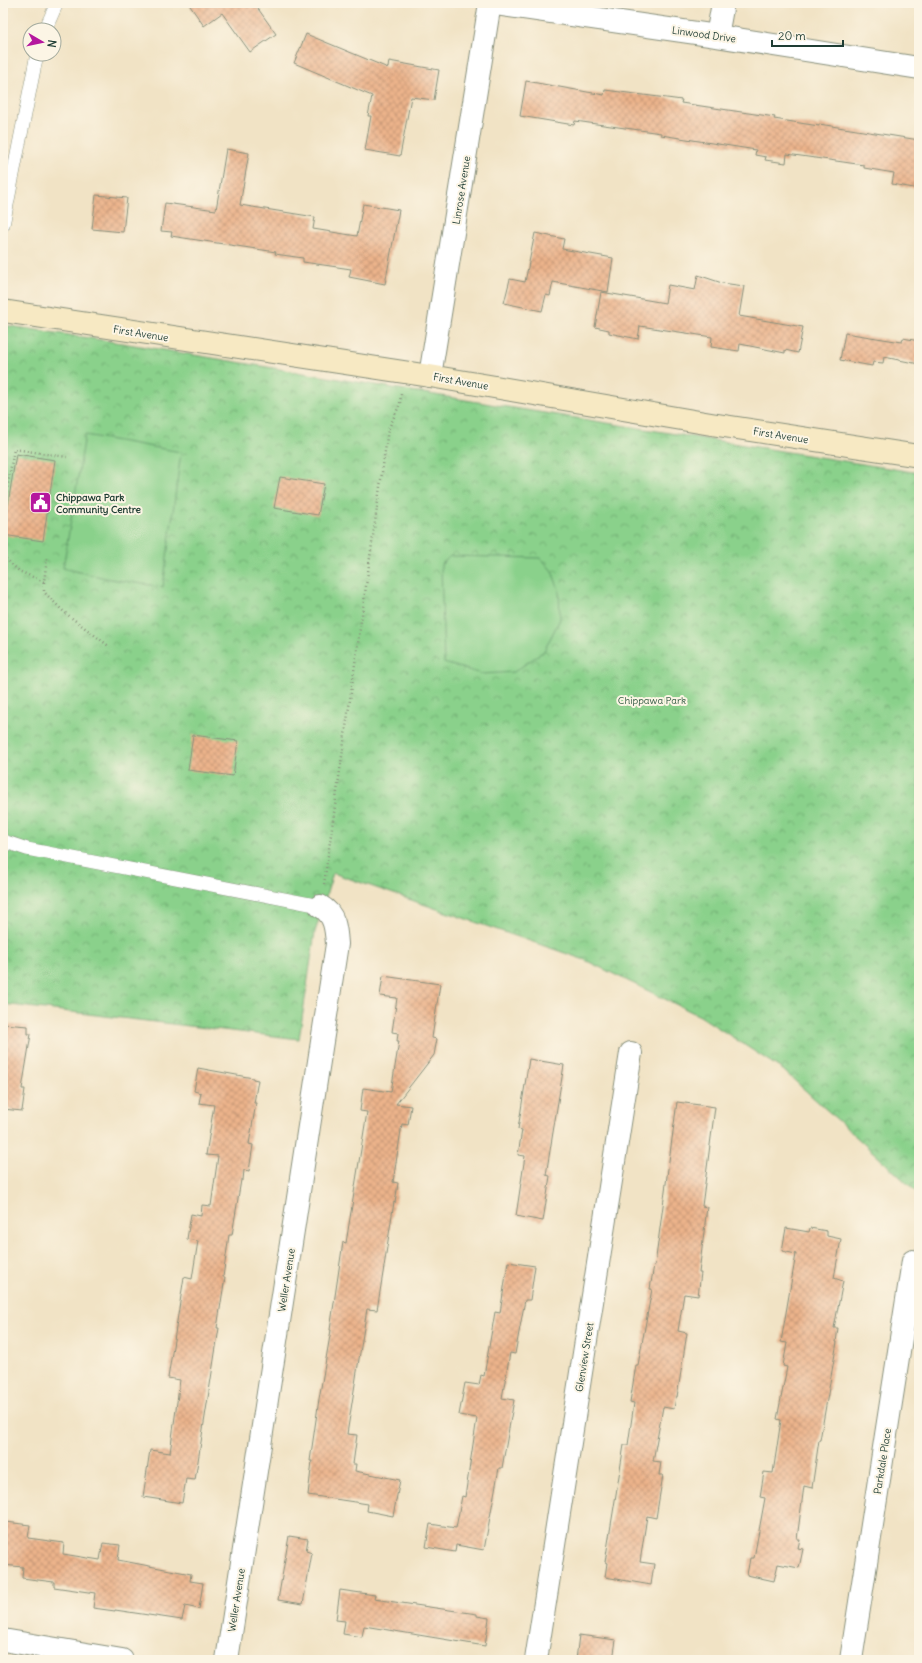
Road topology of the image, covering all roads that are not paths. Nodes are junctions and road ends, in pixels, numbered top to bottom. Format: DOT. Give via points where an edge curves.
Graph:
graph roads {
  1 [pos="57,3"];
  2 [pos="490,3"];
  3 [pos="723,3"];
  4 [pos="49,22"];
  5 [pos="717,36"];
  6 [pos="35,62"];
  7 [pos="919,68"];
  8 [pos="3,225"];
  9 [pos="3,311"];
  10 [pos="430,376"];
  11 [pos="919,456"];
  12 [pos="3,841"];
  13 [pos="320,906"];
  14 [pos="631,1053"];
  15 [pos="913,1261"];
  16 [pos="5,1639"];
  17 [pos="122,1660"];
  18 [pos="227,1660"];
  19 [pos="536,1660"];
  20 [pos="851,1660"];
  1 -- 4 [label="lane"];
  2 -- 5 [label="street, Linwood Drive"];
  2 -- 10 [label="street, Linrose Avenue"];
  3 -- 5 [label="street"];
  5 -- 7 [label="street, Linwood Drive"];
  6 -- 8 [label="lane"];
  9 -- 10 [label="street, First Avenue"];
  10 -- 11 [label="street, First Avenue" via="711,424"];
  12 -- 13 [label="lane" via="27,849"];
  13 -- 18 [label="street, Weller Avenue" via="329,912 333,920 338,944"];
  14 -- 19 [label="street, Glenview Street"];
  15 -- 20 [label="street, Parkdale Place"];
  16 -- 17 [label="street"];
}
